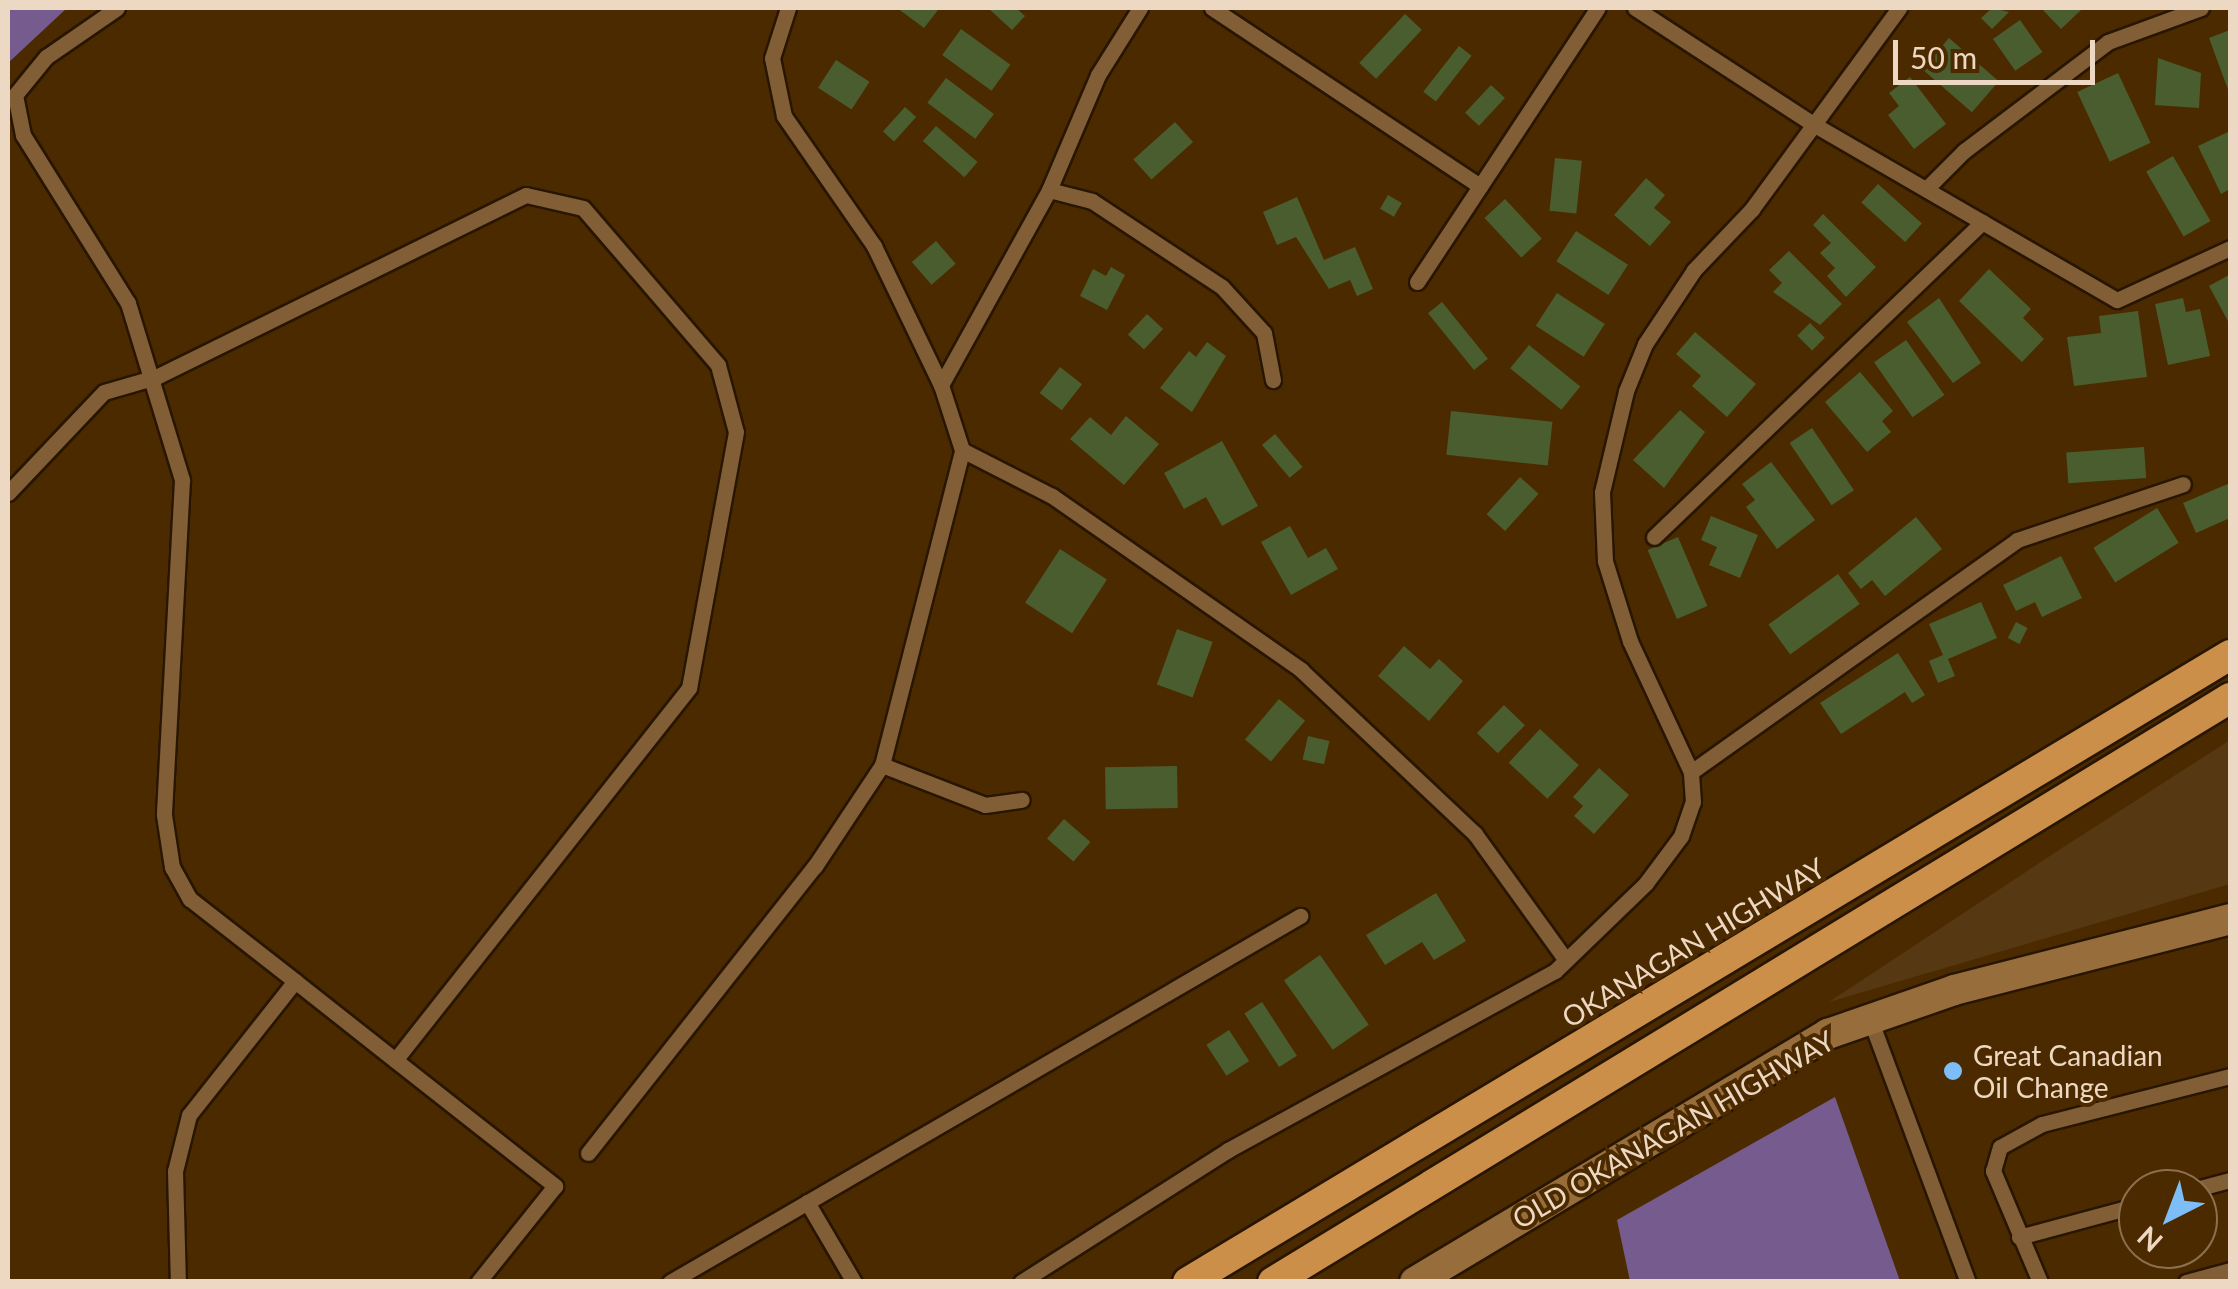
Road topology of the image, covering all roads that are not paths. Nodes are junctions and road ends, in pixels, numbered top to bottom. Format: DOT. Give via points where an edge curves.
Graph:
graph roads {
  1 [pos="117,8"];
  2 [pos="788,8"];
  3 [pos="1140,8"];
  4 [pos="1212,8"];
  5 [pos="1598,8"];
  6 [pos="1635,8"];
  7 [pos="1899,8"];
  8 [pos="2201,8"];
  9 [pos="1813,124"];
  10 [pos="1480,186"];
  11 [pos="1049,190"];
  12 [pos="1926,190"];
  13 [pos="1982,222"];
  14 [pos="2230,248"];
  15 [pos="1416,282"];
  16 [pos="156,377"];
  17 [pos="1272,380"];
  18 [pos="940,385"];
  19 [pos="962,450"];
  20 [pos="2183,484"];
  21 [pos="8,493"];
  22 [pos="1654,536"];
  23 [pos="2230,656"];
  24 [pos="2230,698"];
  25 [pos="882,765"];
  26 [pos="1691,772"];
  27 [pos="1022,800"];
  28 [pos="1300,916"];
  29 [pos="2230,920"];
  30 [pos="1566,960"];
  31 [pos="295,982"];
  32 [pos="1870,1019"];
  33 [pos="395,1060"];
  34 [pos="2230,1076"];
  35 [pos="588,1154"];
  36 [pos="808,1202"];
  37 [pos="2118,1210"];
  38 [pos="2020,1237"];
  39 [pos="2230,1270"];
  40 [pos="178,1282"];
  41 [pos="478,1282"];
  42 [pos="670,1282"];
  43 [pos="854,1282"];
  44 [pos="1021,1282"];
  45 [pos="1188,1282"];
  46 [pos="1274,1282"];
  47 [pos="1415,1282"];
  48 [pos="1968,1282"];
  49 [pos="2040,1282"];
  50 [pos="2186,1282"];
  1 -- 16 [label="lane" via="46,57 16,95 22,135 128,303"];
  2 -- 18 [label="lane" via="772,58 784,116 874,246"];
  3 -- 11 [label="lane" via="1098,75"];
  4 -- 10 [label="lane"];
  5 -- 10 [label="lane"];
  6 -- 9 [label="lane"];
  7 -- 9 [label="lane"];
  8 -- 12 [label="lane" via="2108,42 1964,151"];
  9 -- 12 [label="lane"];
  9 -- 26 [label="lane" via="1752,209 1694,270 1645,344 1602,492 1605,560 1630,641"];
  10 -- 15 [label="lane"];
  11 -- 17 [label="lane" via="1092,201 1222,287 1264,333"];
  11 -- 18 [label="lane"];
  12 -- 13 [label="lane"];
  13 -- 14 [label="lane" via="2117,300"];
  13 -- 22 [label="lane"];
  16 -- 21 [label="lane" via="104,392"];
  16 -- 31 [label="lane" via="182,480 164,814 172,867 190,899"];
  16 -- 33 [label="lane" via="526,195 583,208 718,365 736,432 689,688"];
  18 -- 19 [label="lane"];
  19 -- 25 [label="lane"];
  19 -- 30 [label="lane" via="1052,496 1301,670 1475,834"];
  20 -- 26 [label="lane" via="2017,540"];
  23 -- 45 [label="highway, OKANAGAN HIGHWAY"];
  24 -- 46 [label="highway"];
  25 -- 27 [label="lane" via="985,805"];
  25 -- 35 [label="lane" via="815,866"];
  26 -- 30 [label="lane" via="1694,802 1682,836 1646,883"];
  28 -- 36 [label="lane"];
  29 -- 32 [label="street, OLD OKANAGAN HIGHWAY"];
  30 -- 44 [label="lane" via="1228,1150"];
  31 -- 33 [label="lane"];
  31 -- 40 [label="lane" via="189,1115 175,1171"];
  32 -- 47 [label="street, OLD OKANAGAN HIGHWAY" via="1828,1034"];
  32 -- 48 [label="lane"];
  33 -- 41 [label="lane" via="555,1186"];
  34 -- 38 [label="lane" via="2042,1124 2000,1147 1992,1172"];
  36 -- 42 [label="lane"];
  36 -- 43 [label="lane"];
  37 -- 38 [label="lane"];
  38 -- 49 [label="lane"];
  39 -- 50 [label="lane"];
}
